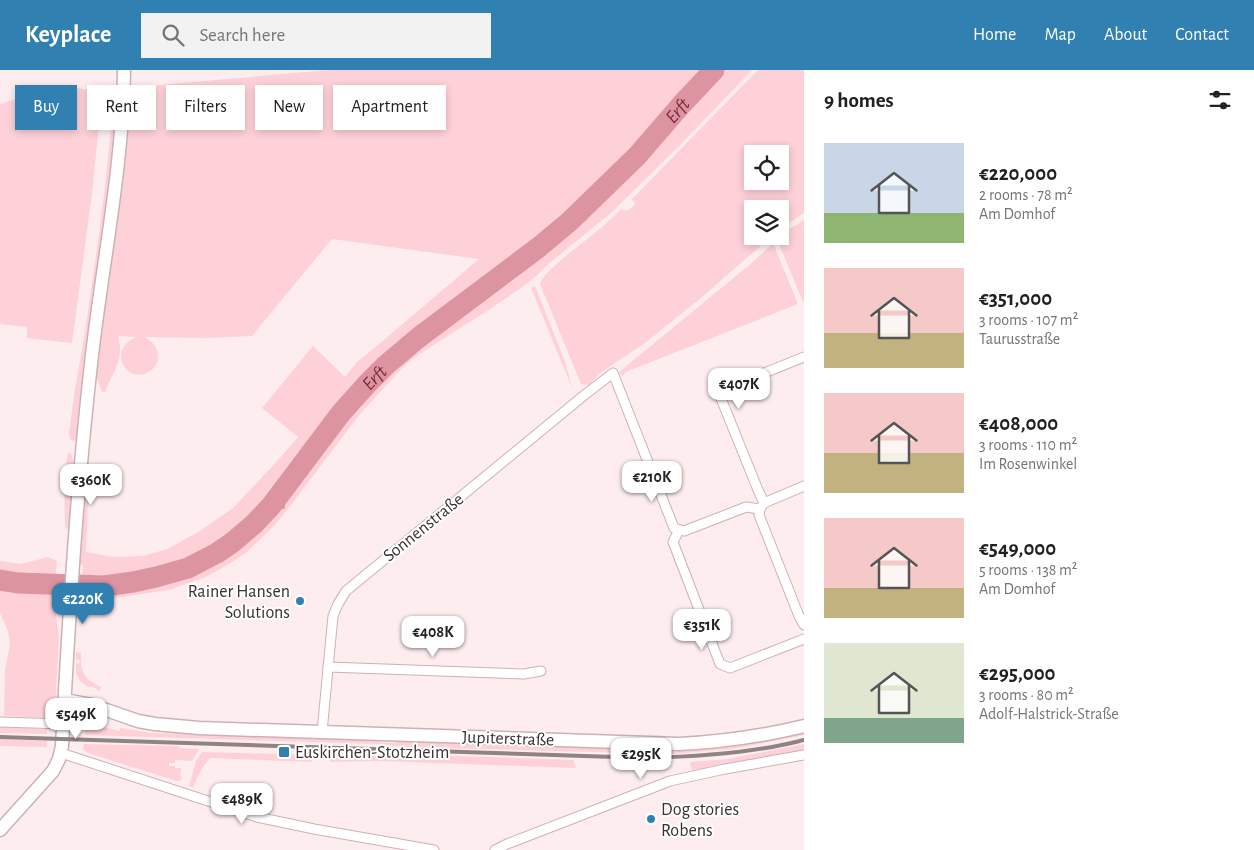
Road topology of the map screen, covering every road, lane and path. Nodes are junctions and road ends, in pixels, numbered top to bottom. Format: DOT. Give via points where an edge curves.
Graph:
graph roads {
  1 [pos="124,70"];
  2 [pos="804,357"];
  3 [pos="804,486"];
  4 [pos="762,506"];
  5 [pos="679,530"];
  6 [pos="804,625"];
  7 [pos="804,639"];
  8 [pos="328,667"];
  9 [pos="540,670"];
  10 [pos="65,700"];
  11 [pos="0,722"];
  12 [pos="64,724"];
  13 [pos="804,726"];
  14 [pos="322,732"];
  15 [pos="61,753"];
  16 [pos="804,755"];
  17 [pos="0,830"];
  18 [pos="434,850"];
  19 [pos="495,850"];
  1 -- 10 [label="main road" via="116,175 82,447"];
  2 -- 4 [label="street" via="724,389 720,396"];
  3 -- 4 [label="street"];
  4 -- 5 [label="street" via="746,507 684,531"];
  4 -- 6 [label="street" via="760,518"];
  5 -- 7 [label="street" via="673,542 720,664 730,668"];
  5 -- 8 [label="street, Sonnenstraße" via="674,528 613,373 346,591 333,616"];
  8 -- 9 [label="street" via="524,674"];
  8 -- 14 [label="street, Sonnenstraße"];
  10 -- 12 [label="main road"];
  10 -- 14 [label="main road, Jupiterstraße" via="86,703 155,724"];
  11 -- 12 [label="street"];
  12 -- 15 [label="main road"];
  13 -- 14 [label="main road, Jupiterstraße" via="749,737 679,744"];
  15 -- 17 [label="main road" via="53,771"];
  15 -- 18 [label="street" via="257,817"];
  16 -- 19 [label="street" via="670,781"];
}
